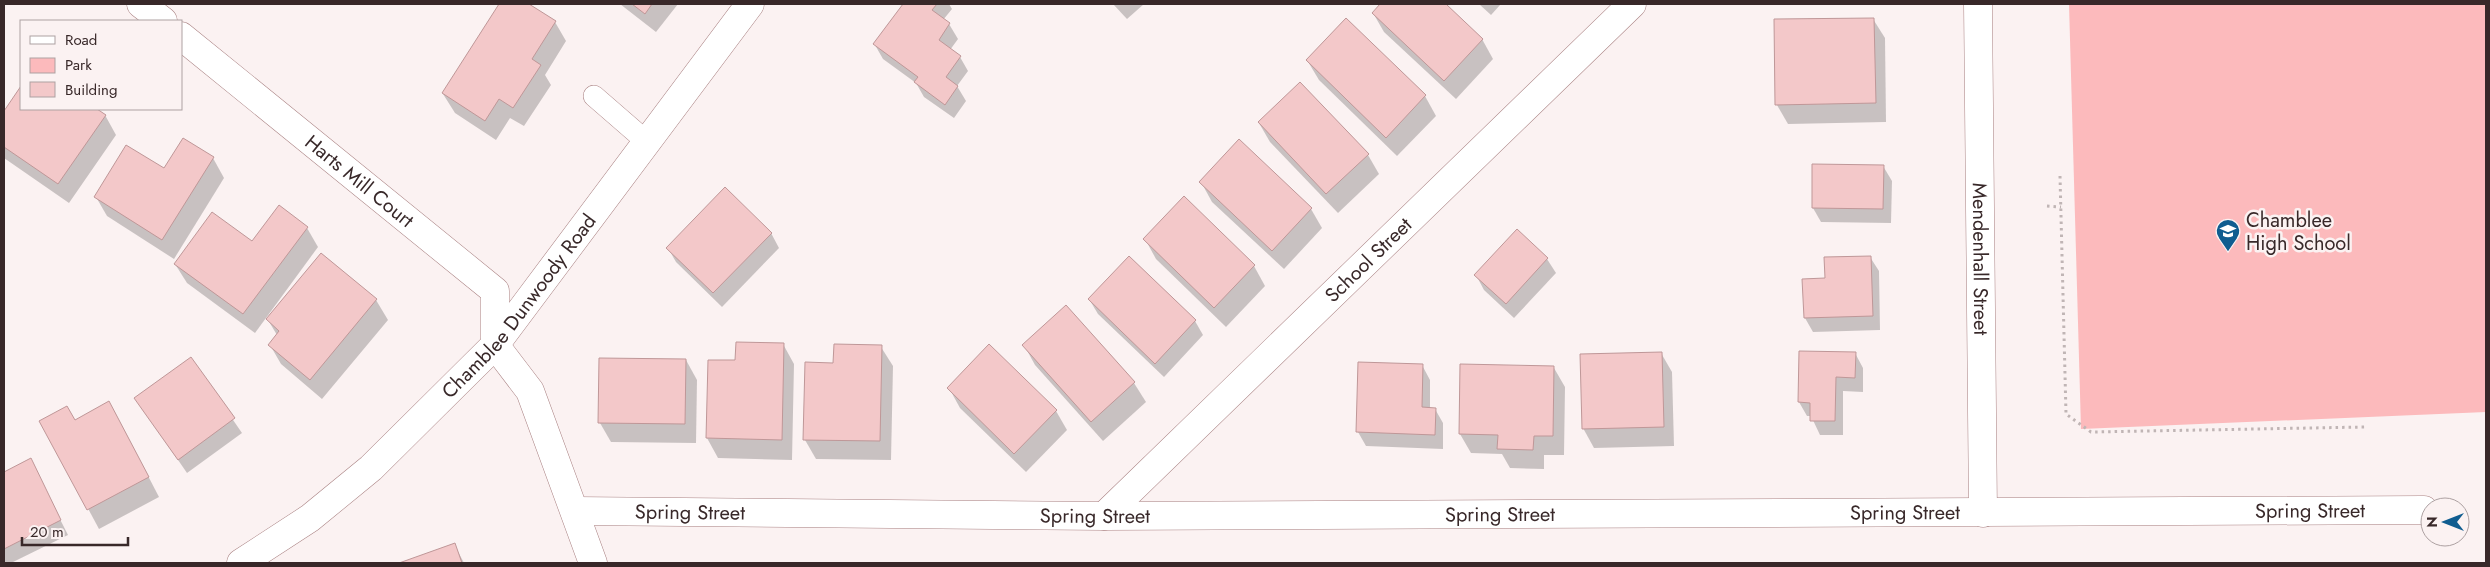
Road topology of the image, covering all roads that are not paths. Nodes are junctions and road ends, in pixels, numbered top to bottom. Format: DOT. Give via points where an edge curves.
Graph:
graph roads {
  1 [pos="141,4"];
  2 [pos="750,4"];
  3 [pos="1632,4"];
  4 [pos="1978,4"];
  5 [pos="162,20"];
  6 [pos="182,37"];
  7 [pos="594,96"];
  8 [pos="647,142"];
  9 [pos="495,345"];
  10 [pos="2420,510"];
  11 [pos="575,511"];
  12 [pos="1983,513"];
  13 [pos="1104,516"];
  14 [pos="241,563"];
  15 [pos="593,563"];
  1 -- 5 [label="street"];
  2 -- 8 [label="street, Chamblee Dunwoody Road"];
  3 -- 13 [label="street, School Street"];
  4 -- 12 [label="street, Mendenhall Street"];
  6 -- 9 [label="street, Harts Mill Court" via="496,291"];
  7 -- 8 [label="lane"];
  8 -- 9 [label="street, Chamblee Dunwoody Road"];
  9 -- 11 [label="street" via="530,391"];
  9 -- 14 [label="street, Chamblee Dunwoody Road" via="372,468 310,518"];
  10 -- 12 [label="street, Spring Street"];
  11 -- 13 [label="street, Spring Street"];
  11 -- 15 [label="street"];
  12 -- 13 [label="street, Spring Street"];
}
